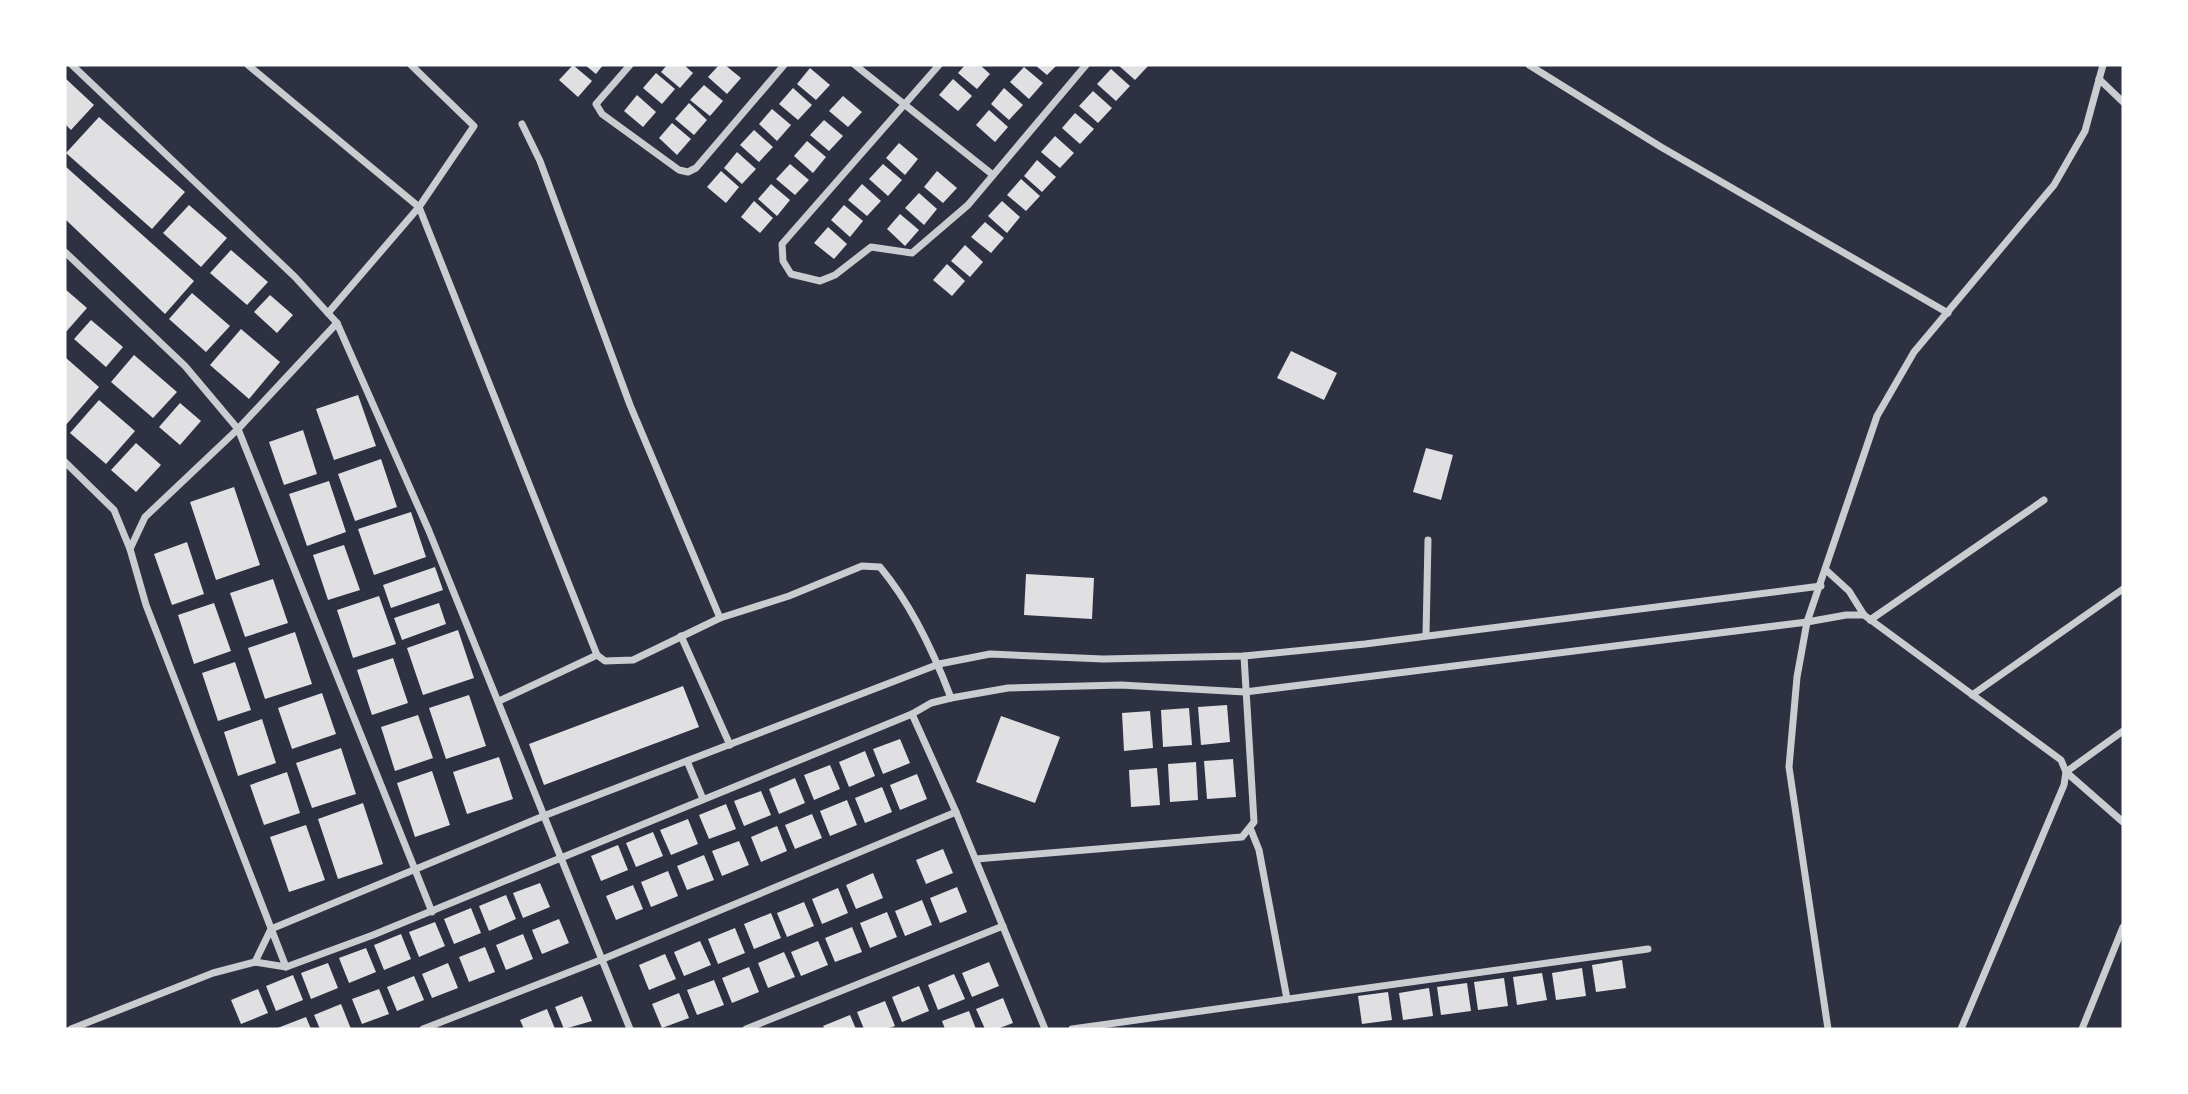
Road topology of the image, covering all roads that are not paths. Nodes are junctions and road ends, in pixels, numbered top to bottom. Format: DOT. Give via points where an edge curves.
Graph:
graph roads {
  1 [pos="72,65"];
  2 [pos="248,65"];
  3 [pos="411,65"];
  4 [pos="630,65"];
  5 [pos="783,65"];
  6 [pos="855,65"];
  7 [pos="940,65"];
  8 [pos="1086,65"];
  9 [pos="1529,65"];
  10 [pos="2103,65"];
  11 [pos="2099,79"];
  12 [pos="2123,102"];
  13 [pos="906,106"];
  14 [pos="522,124"];
  15 [pos="993,175"];
  16 [pos="419,208"];
  17 [pos="65,252"];
  18 [pos="328,313"];
  19 [pos="1948,313"];
  20 [pos="337,323"];
  21 [pos="238,429"];
  22 [pos="65,462"];
  23 [pos="2044,500"];
  24 [pos="1429,540"];
  25 [pos="130,549"];
  26 [pos="1826,570"];
  27 [pos="1821,586"];
  28 [pos="2123,589"];
  29 [pos="720,618"];
  30 [pos="1867,618"];
  31 [pos="1807,622"];
  32 [pos="1426,635"];
  33 [pos="681,636"];
  34 [pos="597,654"];
  35 [pos="1244,656"];
  36 [pos="939,664"];
  37 [pos="1245,692"];
  38 [pos="1972,695"];
  39 [pos="951,698"];
  40 [pos="499,701"];
  41 [pos="912,713"];
  42 [pos="2123,731"];
  43 [pos="730,745"];
  44 [pos="687,761"];
  45 [pos="2066,772"];
  46 [pos="703,799"];
  47 [pos="956,812"];
  48 [pos="546,815"];
  49 [pos="2123,822"];
  50 [pos="1251,830"];
  51 [pos="561,856"];
  52 [pos="975,859"];
  53 [pos="414,870"];
  54 [pos="432,912"];
  55 [pos="1003,926"];
  56 [pos="2123,927"];
  57 [pos="271,929"];
  58 [pos="1648,949"];
  59 [pos="603,959"];
  60 [pos="255,962"];
  61 [pos="286,967"];
  62 [pos="1287,999"];
  63 [pos="71,1029"];
  64 [pos="423,1029"];
  65 [pos="630,1029"];
  66 [pos="746,1029"];
  67 [pos="1045,1029"];
  68 [pos="1072,1029"];
  69 [pos="1828,1029"];
  70 [pos="1961,1029"];
  71 [pos="2082,1029"];
  1 -- 18 [label="street"];
  2 -- 16 [label="street"];
  3 -- 16 [label="street" via="474,126"];
  4 -- 5 [label="street" via="596,104 602,114 688,172"];
  6 -- 13 [label="street"];
  7 -- 13 [label="street"];
  8 -- 15 [label="street"];
  9 -- 19 [label="street"];
  10 -- 11 [label="street"];
  11 -- 12 [label="street"];
  11 -- 19 [label="street" via="2085,131 2054,186"];
  13 -- 15 [label="street"];
  13 -- 15 [label="street" via="782,244 783,261 791,274 820,281 871,247 912,253 968,205"];
  14 -- 29 [label="street" via="540,161 630,405"];
  16 -- 18 [label="street"];
  16 -- 34 [label="street"];
  17 -- 21 [label="street" via="185,366"];
  18 -- 20 [label="street"];
  19 -- 26 [label="street" via="1914,352 1877,416"];
  20 -- 21 [label="street"];
  20 -- 40 [label="street"];
  21 -- 25 [label="street" via="145,517"];
  21 -- 53 [label="street"];
  22 -- 25 [label="street" via="114,510"];
  23 -- 30 [label="street"];
  24 -- 32 [label="street"];
  25 -- 57 [label="street" via="146,605"];
  26 -- 27 [label="street"];
  26 -- 30 [label="street" via="1849,591"];
  27 -- 31 [label="street"];
  27 -- 32 [label="street"];
  28 -- 38 [label="street"];
  29 -- 33 [label="street"];
  29 -- 36 [label="street" via="862,566 880,567"];
  30 -- 31 [label="street" via="1846,615"];
  30 -- 38 [label="street"];
  31 -- 37 [label="street"];
  31 -- 69 [label="street" via="1789,767"];
  32 -- 35 [label="street"];
  33 -- 34 [label="street" via="633,660 605,661"];
  33 -- 43 [label="street"];
  34 -- 40 [label="street"];
  35 -- 36 [label="street" via="1103,659 990,654"];
  35 -- 37 [label="street"];
  36 -- 39 [label="street"];
  36 -- 43 [label="street"];
  37 -- 39 [label="street" via="1052,686"];
  37 -- 50 [label="street"];
  38 -- 45 [label="street" via="2061,760"];
  39 -- 41 [label="street"];
  40 -- 48 [label="street"];
  41 -- 46 [label="street"];
  41 -- 47 [label="street"];
  42 -- 45 [label="street"];
  43 -- 44 [label="street"];
  44 -- 46 [label="street"];
  44 -- 48 [label="street"];
  45 -- 49 [label="street"];
  45 -- 70 [label="street"];
  46 -- 51 [label="street"];
  47 -- 52 [label="street"];
  47 -- 59 [label="street"];
  48 -- 51 [label="street"];
  48 -- 53 [label="street"];
  50 -- 52 [label="street" via="1242,837"];
  50 -- 62 [label="street" via="1259,850"];
  51 -- 54 [label="street"];
  51 -- 59 [label="street"];
  52 -- 55 [label="street"];
  53 -- 54 [label="street"];
  53 -- 57 [label="street"];
  54 -- 61 [label="street"];
  55 -- 66 [label="street"];
  55 -- 67 [label="street"];
  56 -- 71 [label="street"];
  57 -- 60 [label="street"];
  57 -- 61 [label="street"];
  58 -- 62 [label="street"];
  59 -- 64 [label="street"];
  59 -- 65 [label="street"];
  60 -- 61 [label="street"];
  60 -- 63 [label="street" via="213,973"];
  62 -- 68 [label="street"];
}
